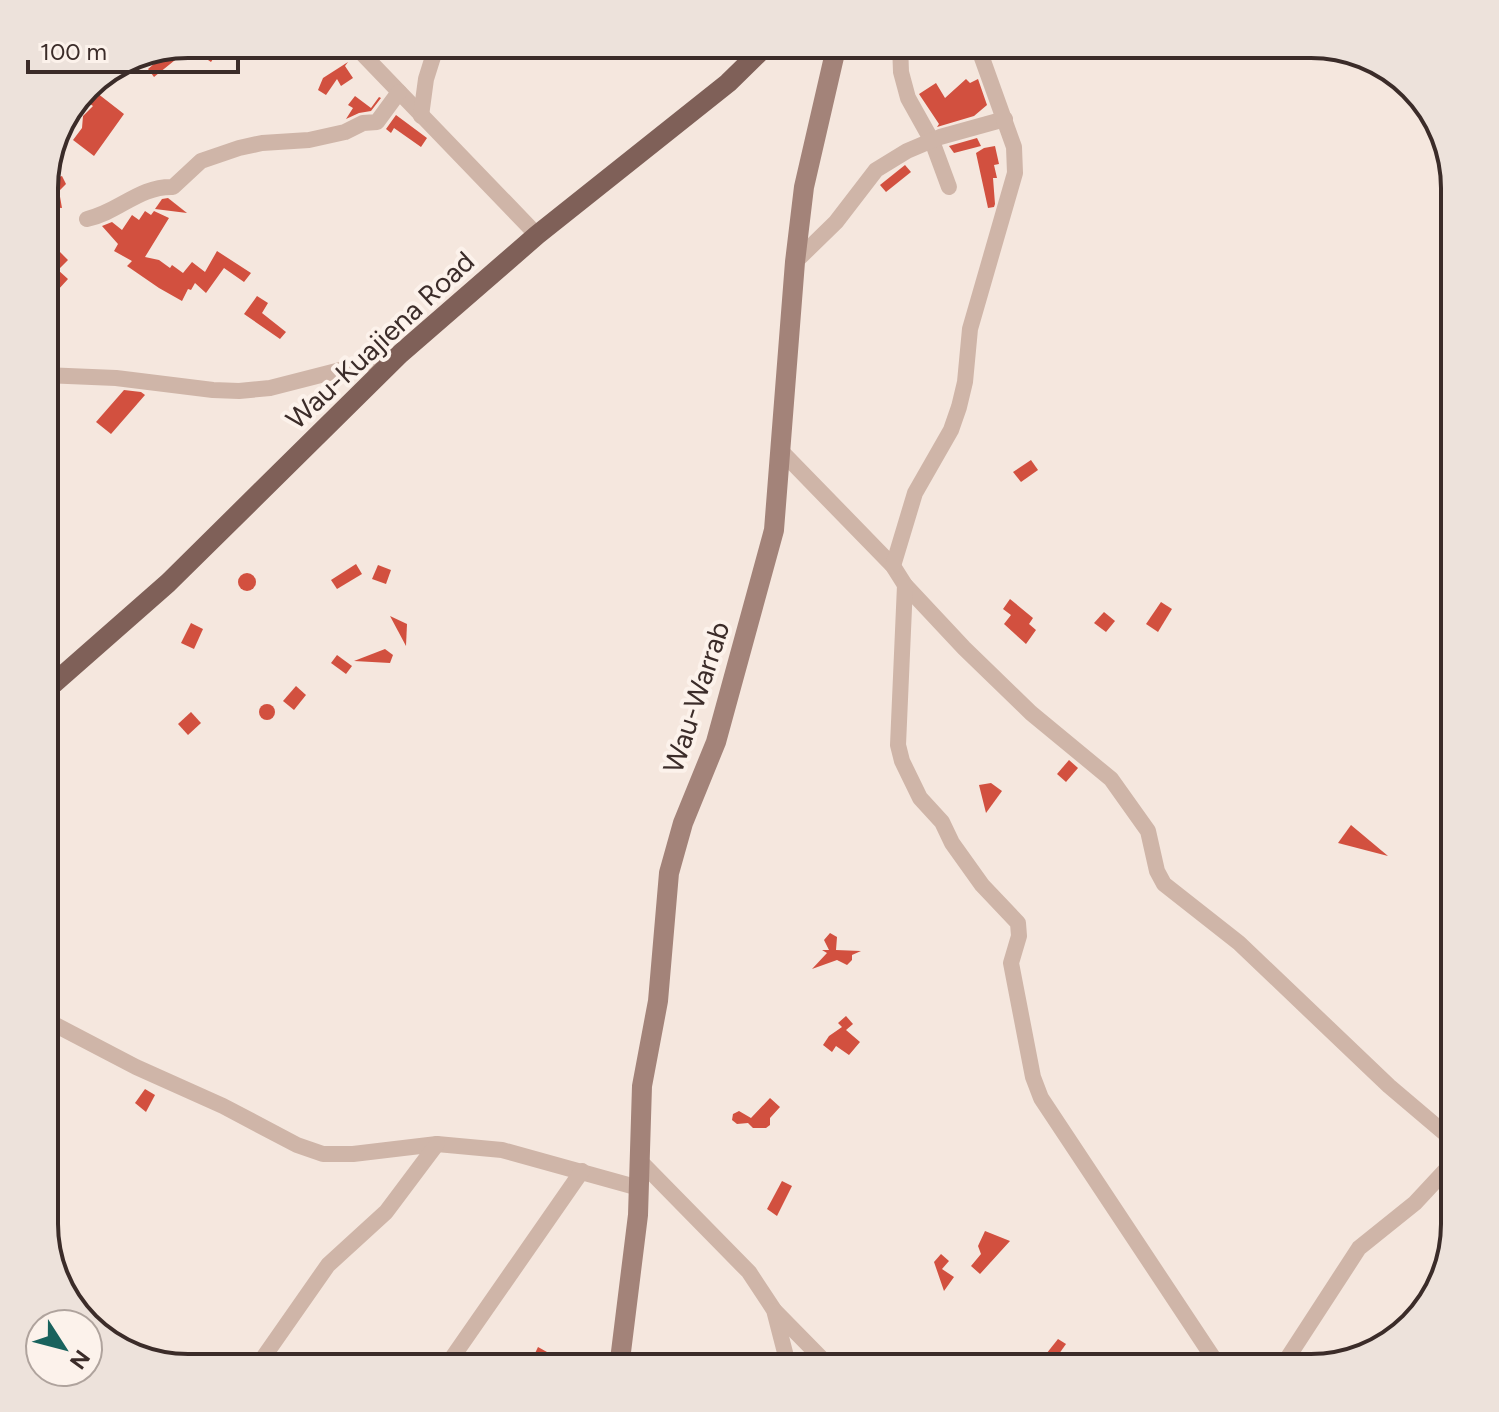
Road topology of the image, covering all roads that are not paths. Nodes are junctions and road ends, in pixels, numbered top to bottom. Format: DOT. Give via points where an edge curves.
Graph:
graph roads {
  1 [pos="366,58"];
  2 [pos="433,58"];
  3 [pos="754,58"];
  4 [pos="834,58"];
  5 [pos="900,58"];
  6 [pos="982,58"];
  7 [pos="399,92"];
  8 [pos="421,116"];
  9 [pos="1005,119"];
  10 [pos="932,141"];
  11 [pos="949,187"];
  12 [pos="87,219"];
  13 [pos="537,235"];
  14 [pos="795,262"];
  15 [pos="400,354"];
  16 [pos="58,376"];
  17 [pos="782,452"];
  18 [pos="893,566"];
  19 [pos="905,585"];
  20 [pos="58,680"];
  21 [pos="58,1026"];
  22 [pos="1441,1130"];
  23 [pos="437,1144"];
  24 [pos="639,1160"];
  25 [pos="582,1171"];
  26 [pos="1441,1175"];
  27 [pos="639,1188"];
  28 [pos="774,1310"];
  29 [pos="266,1354"];
  30 [pos="455,1354"];
  31 [pos="621,1354"];
  32 [pos="785,1354"];
  33 [pos="817,1354"];
  34 [pos="1211,1354"];
  35 [pos="1290,1354"];
  1 -- 7 [label="street"];
  2 -- 8 [label="street"];
  3 -- 13 [label="main road, Wau-Kuajiena Road"];
  4 -- 14 [label="main road, Wau-Warrab" via="804,187"];
  5 -- 10 [label="street" via="908,98"];
  6 -- 9 [label="street"];
  7 -- 8 [label="street"];
  7 -- 12 [label="street" via="377,122 309,140 239,148 201,161 173,187 157,187"];
  8 -- 13 [label="street"];
  9 -- 10 [label="street"];
  9 -- 18 [label="street" via="1015,173 970,329 965,382 951,430 915,493"];
  10 -- 11 [label="street"];
  10 -- 14 [label="street" via="876,170 836,222"];
  13 -- 15 [label="main road, Wau-Kuajiena Road"];
  14 -- 17 [label="main road, Wau-Warrab"];
  15 -- 16 [label="street" via="270,388 239,391"];
  15 -- 20 [label="main road, Wau-Kuajiena Road" via="168,583"];
  17 -- 18 [label="street"];
  17 -- 24 [label="main road, Wau-Warrab" via="763,577 716,742 669,873 658,1001 642,1086"];
  18 -- 19 [label="street"];
  19 -- 22 [label="street" via="1031,713 1111,779 1148,831 1164,884 1239,943 1325,1028"];
  19 -- 34 [label="street" via="898,745 902,761 920,798 982,885 1018,923 1011,963 1041,1098"];
  21 -- 23 [label="street" via="323,1154"];
  23 -- 25 [label="street" via="502,1150"];
  23 -- 29 [label="street" via="386,1212 328,1265"];
  24 -- 27 [label="main road, Wau-Warrab"];
  24 -- 28 [label="street" via="749,1272"];
  25 -- 27 [label="street"];
  25 -- 30 [label="street"];
  26 -- 35 [label="street" via="1359,1248"];
  27 -- 31 [label="main road, Wau-Warrab"];
  28 -- 32 [label="street"];
  28 -- 33 [label="street"];
}
